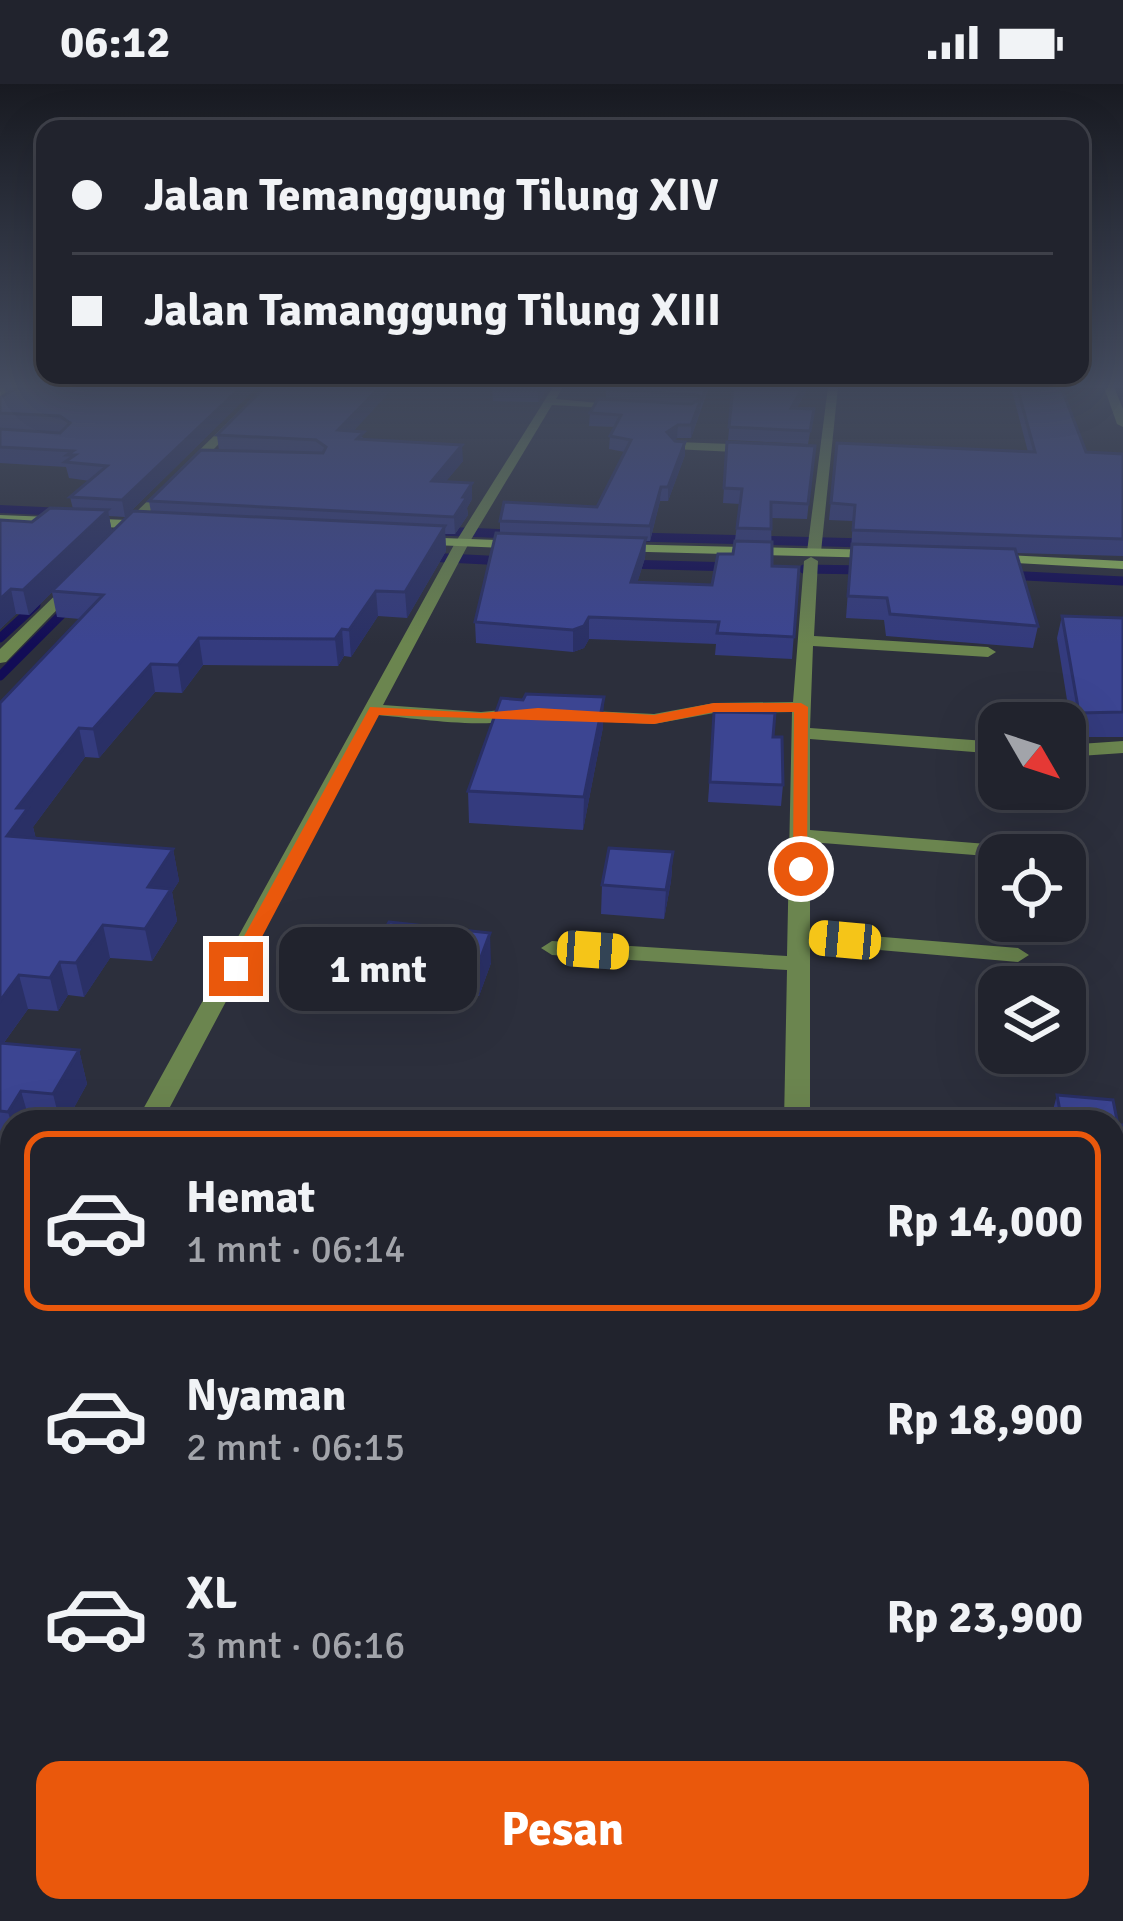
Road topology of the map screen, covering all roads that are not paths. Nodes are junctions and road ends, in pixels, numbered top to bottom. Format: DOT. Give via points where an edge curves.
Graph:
graph roads {
  1 [pos="186,473"];
  2 [pos="507,473"];
  3 [pos="822,473"];
  4 [pos="0,523"];
  5 [pos="174,531"];
  6 [pos="125,533"];
  7 [pos="393,544"];
  8 [pos="461,547"];
  9 [pos="542,550"];
  10 [pos="594,551"];
  11 [pos="813,556"];
  12 [pos="897,559"];
  13 [pos="972,562"];
  14 [pos="1123,569"];
  15 [pos="85,574"];
  16 [pos="808,641"];
  17 [pos="988,652"];
  18 [pos="0,658"];
  19 [pos="801,707"];
  20 [pos="375,710"];
  21 [pos="538,712"];
  22 [pos="560,714"];
  23 [pos="802,733"];
  24 [pos="978,746"];
  25 [pos="1123,747"];
  26 [pos="1086,750"];
  27 [pos="801,835"];
  28 [pos="978,849"];
  29 [pos="802,937"];
  30 [pos="552,947"];
  31 [pos="1018,955"];
  32 [pos="799,964"];
  33 [pos="156,1110"];
  34 [pos="797,1110"];
  1 -- 6 [label="street"];
  2 -- 8 [label="street"];
  3 -- 11 [label="street"];
  4 -- 6 [label="street"];
  5 -- 6 [label="street"];
  7 -- 8 [label="street"];
  8 -- 9 [label="street"];
  8 -- 20 [label="street"];
  10 -- 11 [label="street"];
  11 -- 12 [label="street"];
  11 -- 16 [label="street"];
  13 -- 14 [label="street"];
  15 -- 18 [label="street"];
  16 -- 17 [label="street"];
  16 -- 19 [label="street"];
  19 -- 22 [label="street" via="714,708 654,719"];
  19 -- 23 [label="street"];
  20 -- 21 [label="street"];
  20 -- 33 [label="street"];
  23 -- 24 [label="street"];
  23 -- 27 [label="street"];
  25 -- 26 [label="street"];
  27 -- 28 [label="street"];
  27 -- 29 [label="street"];
  29 -- 31 [label="street"];
  29 -- 32 [label="street"];
  30 -- 32 [label="street"];
  32 -- 34 [label="street"];
}
